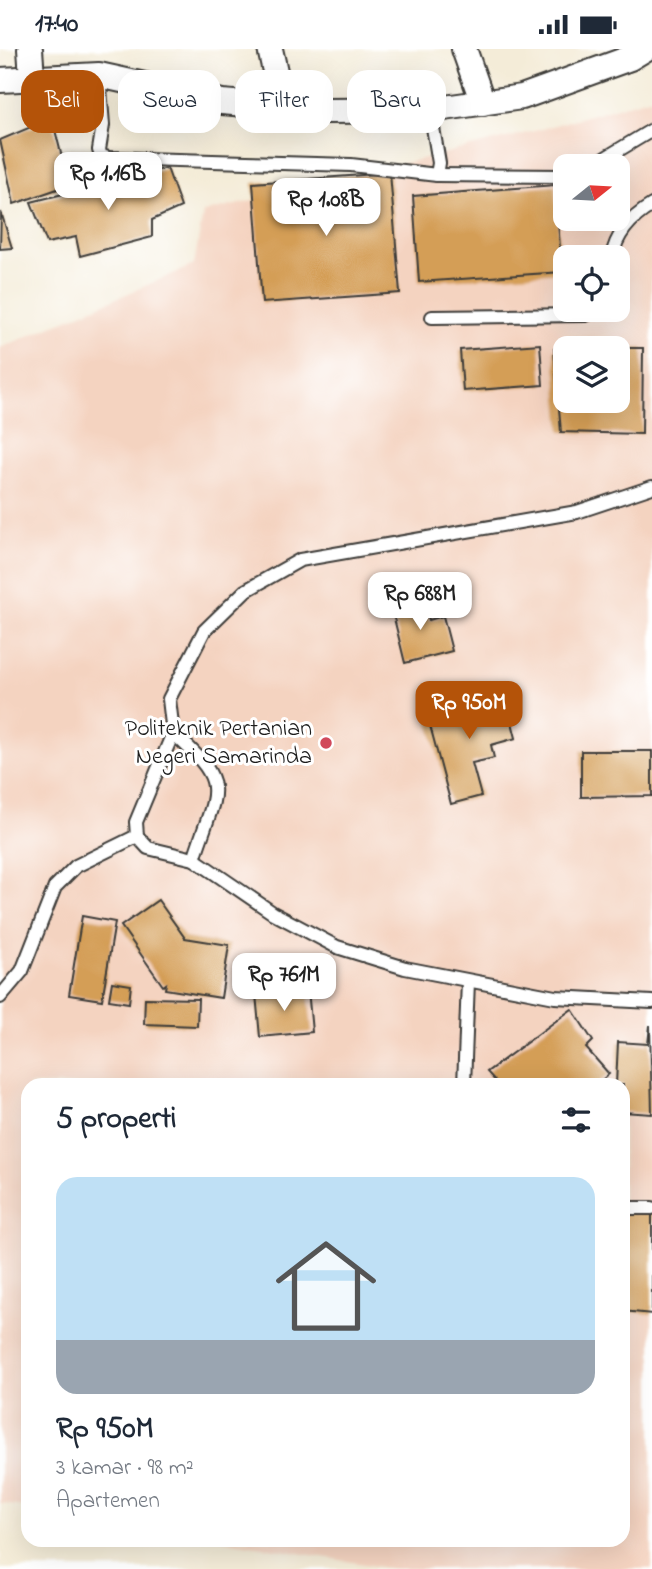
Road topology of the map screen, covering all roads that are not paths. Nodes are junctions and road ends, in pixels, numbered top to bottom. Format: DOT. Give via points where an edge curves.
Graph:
graph roads {
  1 [pos="30,49"];
  2 [pos="270,49"];
  3 [pos="464,49"];
  4 [pos="645,49"];
  5 [pos="32,70"];
  6 [pos="275,70"];
  7 [pos="104,76"];
  8 [pos="21,78"];
  9 [pos="0,80"];
  10 [pos="235,103"];
  11 [pos="483,103"];
  12 [pos="446,108"];
  13 [pos="652,129"];
  14 [pos="102,133"];
  15 [pos="434,133"];
  16 [pos="611,154"];
  17 [pos="437,175"];
  18 [pos="553,176"];
  19 [pos="652,205"];
  20 [pos="614,245"];
  21 [pos="553,315"];
  22 [pos="432,317"];
  23 [pos="652,487"];
  24 [pos="173,733"];
  25 [pos="137,836"];
  26 [pos="194,859"];
  27 [pos="468,981"];
  28 [pos="0,997"];
  29 [pos="652,1002"];
  30 [pos="464,1078"];
  31 [pos="630,1208"];
  32 [pos="652,1208"];
  1 -- 5 [label="street"];
  2 -- 6 [label="street"];
  3 -- 11 [label="street"];
  4 -- 11 [label="street" via="522,97"];
  7 -- 10 [label="street"];
  8 -- 9 [label="street"];
  11 -- 12 [label="street"];
  13 -- 16 [label="lane"];
  14 -- 17 [label="lane" via="101,156 351,165"];
  15 -- 17 [label="lane"];
  17 -- 18 [label="lane"];
  19 -- 20 [label="lane" via="638,214"];
  21 -- 22 [label="lane"];
  23 -- 24 [label="lane" via="577,512 300,560 245,591 204,631 169,699"];
  24 -- 25 [label="lane" via="136,822"];
  24 -- 26 [label="lane" via="203,760 216,790"];
  25 -- 26 [label="lane" via="148,848"];
  25 -- 28 [label="lane" via="76,866 55,887 22,971"];
  26 -- 27 [label="lane" via="272,913 337,947"];
  27 -- 29 [label="lane" via="555,997"];
  27 -- 30 [label="lane"];
  31 -- 32 [label="lane"];
}
